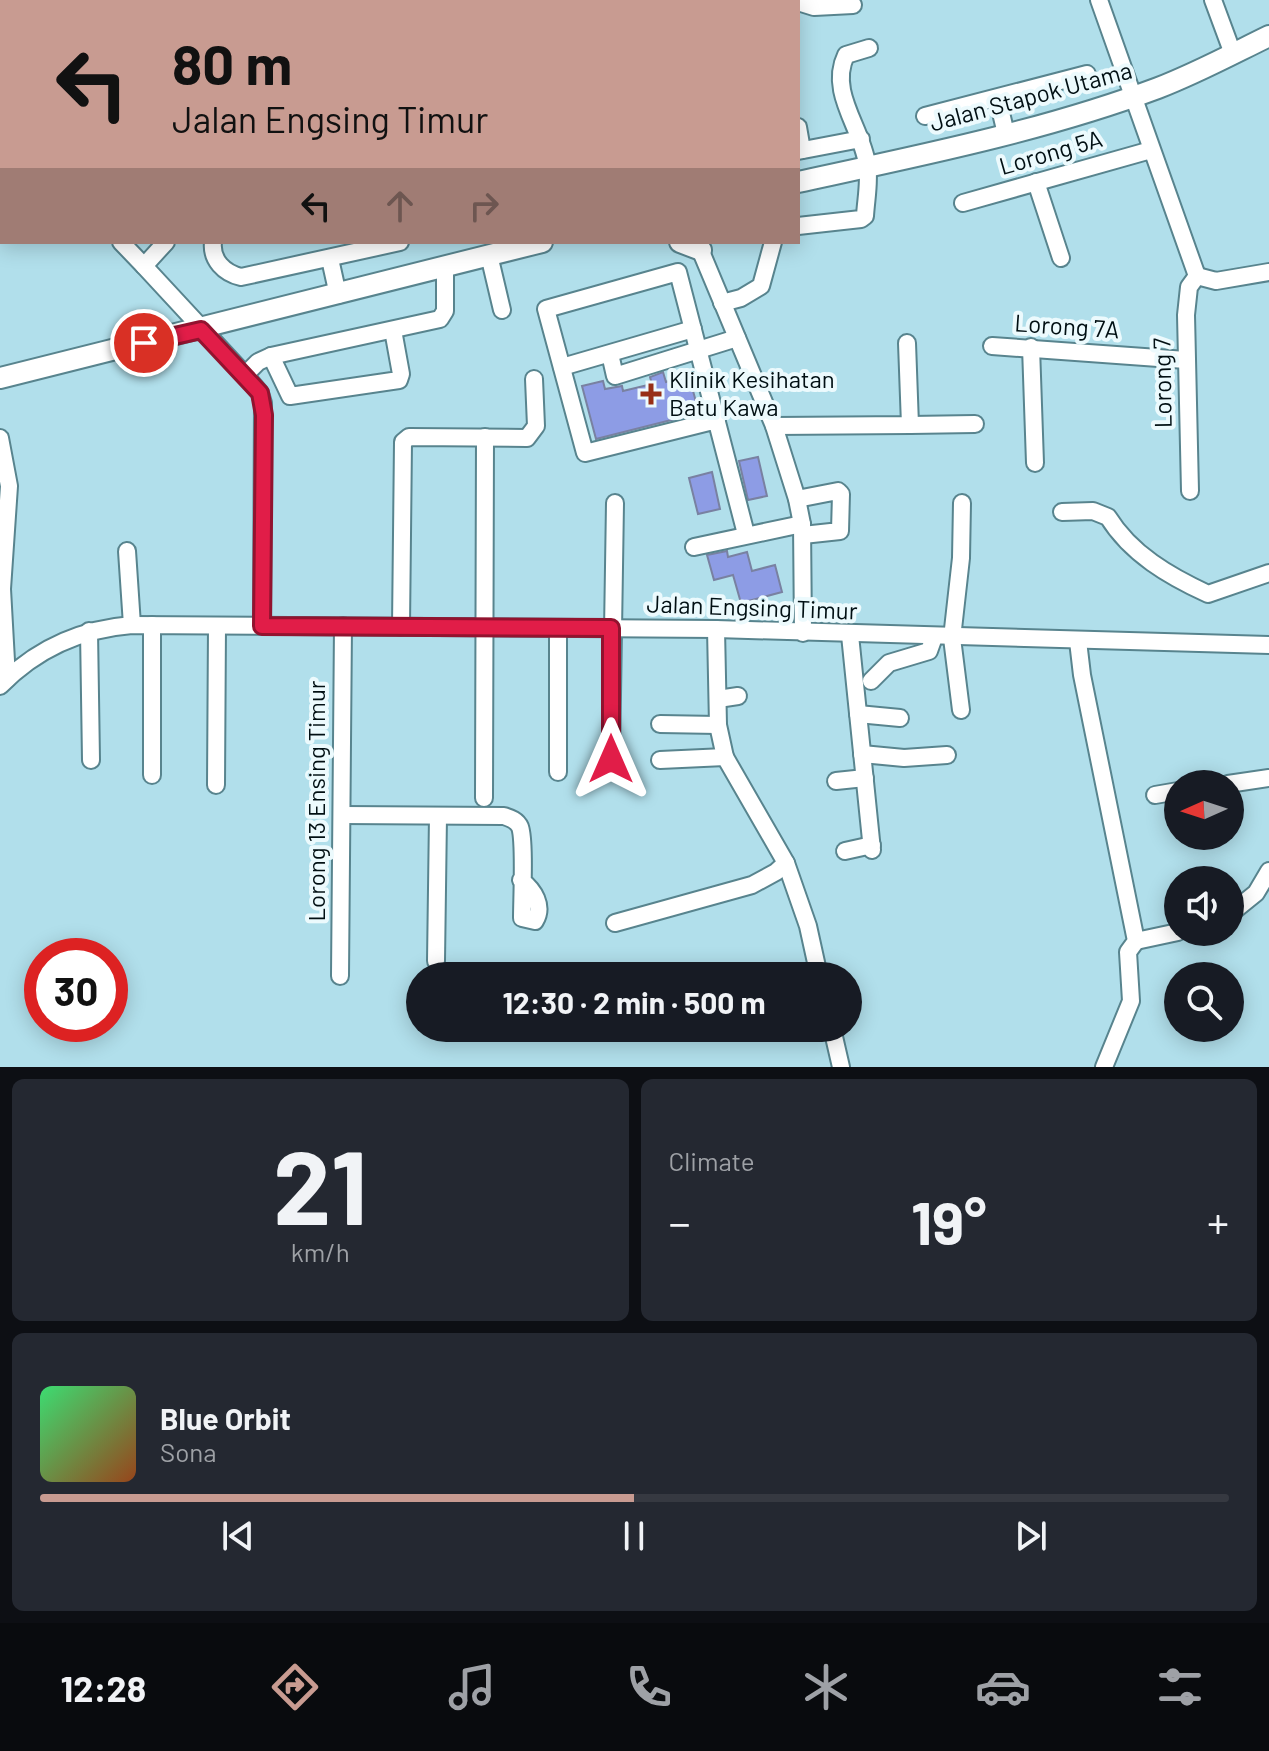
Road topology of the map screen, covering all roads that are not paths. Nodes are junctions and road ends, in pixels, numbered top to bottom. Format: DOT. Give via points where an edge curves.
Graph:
graph roads {
  1 [pos="1099,0"];
  2 [pos="1213,0"];
  3 [pos="800,3"];
  4 [pos="853,5"];
  5 [pos="1269,36"];
  6 [pos="869,48"];
  7 [pos="1233,54"];
  8 [pos="1087,74"];
  9 [pos="1135,96"];
  10 [pos="998,100"];
  11 [pos="925,116"];
  12 [pos="1006,134"];
  13 [pos="861,139"];
  14 [pos="1151,150"];
  15 [pos="800,151"];
  16 [pos="868,167"];
  17 [pos="800,182"];
  18 [pos="1036,182"];
  19 [pos="963,203"];
  20 [pos="800,226"];
  21 [pos="123,244"];
  22 [pos="164,244"];
  23 [pos="213,244"];
  24 [pos="392,244"];
  25 [pos="534,244"];
  26 [pos="772,244"];
  27 [pos="699,246"];
  28 [pos="489,255"];
  29 [pos="1061,258"];
  30 [pos="330,259"];
  31 [pos="144,266"];
  32 [pos="445,268"];
  33 [pos="1269,272"];
  34 [pos="1197,276"];
  35 [pos="338,295"];
  36 [pos="722,303"];
  37 [pos="502,310"];
  38 [pos="693,329"];
  39 [pos="201,330"];
  40 [pos="393,330"];
  41 [pos="737,338"];
  42 [pos="907,343"];
  43 [pos="992,346"];
  44 [pos="1031,347"];
  45 [pos="698,348"];
  46 [pos="610,354"];
  47 [pos="271,356"];
  48 [pos="1186,360"];
  49 [pos="562,367"];
  50 [pos="245,375"];
  51 [pos="0,378"];
  52 [pos="534,379"];
  53 [pos="717,420"];
  54 [pos="975,424"];
  55 [pos="910,425"];
  56 [pos="774,426"];
  57 [pos="485,437"];
  58 [pos="0,438"];
  59 [pos="1035,463"];
  60 [pos="1190,491"];
  61 [pos="797,499"];
  62 [pos="615,503"];
  63 [pos="962,503"];
  64 [pos="1062,512"];
  65 [pos="802,529"];
  66 [pos="746,534"];
  67 [pos="694,547"];
  68 [pos="127,551"];
  69 [pos="1269,573"];
  70 [pos="132,625"];
  71 [pos="152,625"];
  72 [pos="217,626"];
  73 [pos="262,626"];
  74 [pos="343,626"];
  75 [pos="401,627"];
  76 [pos="485,627"];
  77 [pos="558,628"];
  78 [pos="611,628"];
  79 [pos="716,629"];
  80 [pos="89,631"];
  81 [pos="803,633"];
  82 [pos="850,635"];
  83 [pos="934,637"];
  84 [pos="952,638"];
  85 [pos="1078,641"];
  86 [pos="1269,645"];
  87 [pos="871,681"];
  88 [pos="3,682"];
  89 [pos="738,696"];
  90 [pos="718,699"];
  91 [pos="961,710"];
  92 [pos="858,714"];
  93 [pos="900,718"];
  94 [pos="660,724"];
  95 [pos="718,725"];
  96 [pos="862,754"];
  97 [pos="947,755"];
  98 [pos="725,757"];
  99 [pos="611,759"];
  100 [pos="91,760"];
  101 [pos="660,760"];
  102 [pos="558,772"];
  103 [pos="152,775"];
  104 [pos="865,778"];
  105 [pos="1269,778"];
  106 [pos="836,781"];
  107 [pos="1244,782"];
  108 [pos="216,785"];
  109 [pos="1164,793"];
  110 [pos="1155,795"];
  111 [pos="484,798"];
  112 [pos="342,815"];
  113 [pos="438,816"];
  114 [pos="845,851"];
  115 [pos="786,863"];
  116 [pos="1269,871"];
  117 [pos="521,880"];
  118 [pos="1244,903"];
  119 [pos="615,923"];
  120 [pos="1164,935"];
  121 [pos="1136,941"];
  122 [pos="436,961"];
  123 [pos="816,962"];
  124 [pos="340,976"];
  125 [pos="835,1042"];
  126 [pos="841,1067"];
  127 [pos="1104,1067"];
  1 -- 9 [label="street"];
  2 -- 7 [label="street"];
  3 -- 4 [label="street"];
  5 -- 7 [label="main road, Jalan Stapok Utama"];
  6 -- 13 [label="street" via="846,55 841,64 848,116"];
  7 -- 9 [label="main road, Jalan Stapok Utama"];
  8 -- 10 [label="street"];
  9 -- 12 [label="main road, Jalan Stapok Utama"];
  9 -- 14 [label="street"];
  10 -- 11 [label="street"];
  10 -- 12 [label="street"];
  12 -- 16 [label="main road, Jalan Stapok Utama"];
  13 -- 15 [label="street"];
  13 -- 16 [label="street"];
  14 -- 18 [label="street, Lorong 5A"];
  14 -- 34 [label="street"];
  16 -- 17 [label="main road, Jalan Stapok Utama"];
  16 -- 20 [label="street" via="865,216"];
  18 -- 19 [label="street, Lorong 5A"];
  18 -- 29 [label="street"];
  21 -- 31 [label="street"];
  22 -- 31 [label="street"];
  23 -- 30 [label="street" via="216,260 241,277"];
  24 -- 30 [label="street"];
  25 -- 28 [label="main road"];
  26 -- 36 [label="street" via="761,286"];
  27 -- 36 [label="street"];
  28 -- 32 [label="main road"];
  28 -- 37 [label="street"];
  30 -- 35 [label="street"];
  31 -- 39 [label="street"];
  32 -- 35 [label="main road"];
  32 -- 40 [label="street" via="443,317"];
  33 -- 34 [label="street" via="1210,281"];
  34 -- 48 [label="street, Lorong 7" via="1188,293"];
  35 -- 39 [label="main road"];
  36 -- 41 [label="street"];
  38 -- 45 [label="street"];
  38 -- 46 [label="street"];
  38 -- 49 [label="street" via="678,272 546,309"];
  39 -- 50 [label="street"];
  39 -- 51 [label="main road"];
  40 -- 47 [label="street"];
  40 -- 47 [label="street" via="399,380 290,396"];
  41 -- 45 [label="street"];
  41 -- 56 [label="street"];
  42 -- 55 [label="street"];
  43 -- 44 [label="street, Lorong 7A"];
  44 -- 48 [label="street, Lorong 7A"];
  44 -- 59 [label="street"];
  45 -- 46 [label="street" via="615,376"];
  45 -- 53 [label="street"];
  46 -- 49 [label="street"];
  47 -- 50 [label="street"];
  48 -- 60 [label="street, Lorong 7"];
  49 -- 53 [label="street" via="585,453"];
  50 -- 73 [label="street" via="260,393 264,415"];
  52 -- 57 [label="street" via="534,432 527,438"];
  53 -- 66 [label="street"];
  54 -- 55 [label="street"];
  55 -- 56 [label="street"];
  56 -- 61 [label="street"];
  57 -- 75 [label="street" via="409,437 403,442"];
  57 -- 76 [label="street"];
  58 -- 88 [label="street" via="9,486"];
  61 -- 65 [label="street"];
  61 -- 65 [label="street" via="841,494 840,531"];
  62 -- 78 [label="street"];
  63 -- 84 [label="street"];
  64 -- 69 [label="street" via="1093,511 1108,517 1151,564 1208,594"];
  65 -- 66 [label="street"];
  65 -- 81 [label="street"];
  66 -- 67 [label="street"];
  68 -- 70 [label="street"];
  70 -- 71 [label="street, Jalan Engsing Timur"];
  70 -- 80 [label="street, Jalan Engsing Timur"];
  71 -- 72 [label="street, Jalan Engsing Timur"];
  71 -- 103 [label="street"];
  72 -- 73 [label="street, Jalan Engsing Timur"];
  72 -- 108 [label="street"];
  73 -- 74 [label="street, Jalan Engsing Timur"];
  74 -- 75 [label="street, Jalan Engsing Timur"];
  74 -- 112 [label="street, Lorong 13 Ensing Timur"];
  75 -- 76 [label="street, Jalan Engsing Timur"];
  76 -- 77 [label="street, Jalan Engsing Timur"];
  76 -- 111 [label="street"];
  77 -- 78 [label="street, Jalan Engsing Timur"];
  77 -- 102 [label="street"];
  78 -- 79 [label="street, Jalan Engsing Timur"];
  78 -- 99 [label="street"];
  79 -- 81 [label="street, Jalan Engsing Timur"];
  79 -- 90 [label="street"];
  80 -- 88 [label="street, Jalan Engsing Timur" via="56,644"];
  80 -- 100 [label="street"];
  81 -- 82 [label="street, Jalan Engsing Timur"];
  82 -- 83 [label="street, Jalan Engsing Timur"];
  82 -- 92 [label="street"];
  83 -- 84 [label="street, Jalan Engsing Timur"];
  83 -- 87 [label="street" via="929,651 889,663"];
  84 -- 85 [label="street, Jalan Engsing Timur"];
  84 -- 91 [label="street"];
  85 -- 86 [label="street, Jalan Engsing Timur"];
  85 -- 121 [label="street"];
  89 -- 90 [label="street"];
  90 -- 95 [label="street"];
  92 -- 93 [label="street"];
  92 -- 96 [label="street"];
  94 -- 95 [label="street"];
  95 -- 98 [label="street"];
  96 -- 97 [label="street"];
  96 -- 104 [label="street"];
  98 -- 101 [label="street"];
  98 -- 115 [label="street"];
  104 -- 106 [label="street"];
  104 -- 114 [label="street" via="872,848"];
  105 -- 107 [label="street"];
  109 -- 110 [label="street"];
  112 -- 113 [label="street"];
  112 -- 124 [label="street, Lorong 13 Ensing Timur"];
  113 -- 117 [label="street" via="515,820 520,828"];
  113 -- 122 [label="street"];
  115 -- 119 [label="street" via="752,885"];
  115 -- 123 [label="street"];
  116 -- 118 [label="street"];
  120 -- 121 [label="street"];
  121 -- 127 [label="street" via="1128,952 1131,1001"];
  125 -- 126 [label="street"];
}
